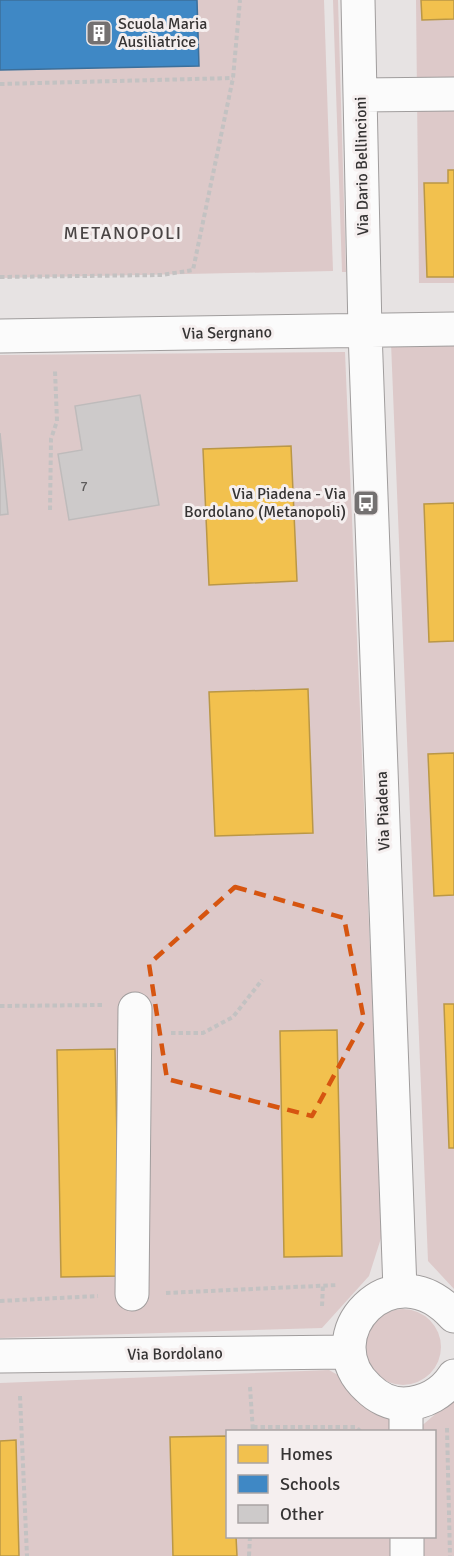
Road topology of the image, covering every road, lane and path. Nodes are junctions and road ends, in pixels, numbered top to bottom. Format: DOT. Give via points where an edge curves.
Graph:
graph roads {
  1 [pos="240,0"];
  2 [pos="358,0"];
  3 [pos="233,78"];
  4 [pos="0,84"];
  5 [pos="454,94"];
  6 [pos="360,95"];
  7 [pos="0,277"];
  8 [pos="454,329"];
  9 [pos="365,331"];
  10 [pos="54,335"];
  11 [pos="0,336"];
  12 [pos="50,510"];
  13 [pos="135,1009"];
  14 [pos="400,1290"];
  15 [pos="132,1294"];
  16 [pos="454,1316"];
  17 [pos="349,1352"];
  18 [pos="0,1356"];
  19 [pos="454,1377"];
  20 [pos="250,1386"];
  21 [pos="20,1396"];
  22 [pos="406,1418"];
  23 [pos="447,1420"];
  24 [pos="253,1429"];
  25 [pos="360,1430"];
  26 [pos="250,1538"];
  27 [pos="407,1538"];
  28 [pos="27,1556"];
  29 [pos="249,1556"];
  30 [pos="407,1556"];
  31 [pos="450,1556"];
  1 -- 3 [label="path"];
  2 -- 6 [label="street, Via Dario Bellincioni"];
  3 -- 4 [label="path"];
  3 -- 7 [label="path" via="193,270 162,275"];
  5 -- 6 [label="street"];
  6 -- 9 [label="street, Via Dario Bellincioni"];
  8 -- 9 [label="street, Via Sergnano"];
  9 -- 10 [label="street, Via Sergnano"];
  9 -- 14 [label="street, Via Piadena"];
  10 -- 11 [label="street, Via Sergnano"];
  10 -- 12 [label="path" via="57,421 51,440"];
  13 -- 15 [label="street"];
  14 -- 16 [label="street" via="427,1294 442,1302"];
  14 -- 17 [label="street" via="381,1295 362,1310 352,1327"];
  17 -- 18 [label="street, Via Bordolano"];
  17 -- 22 [label="street" via="361,1381"];
  19 -- 22 [label="street"];
  20 -- 24 [label="path"];
  21 -- 28 [label="path"];
  23 -- 31 [label="path"];
  24 -- 25 [label="path"];
  26 -- 29 [label="path"];
  27 -- 30 [label="street"];
}
